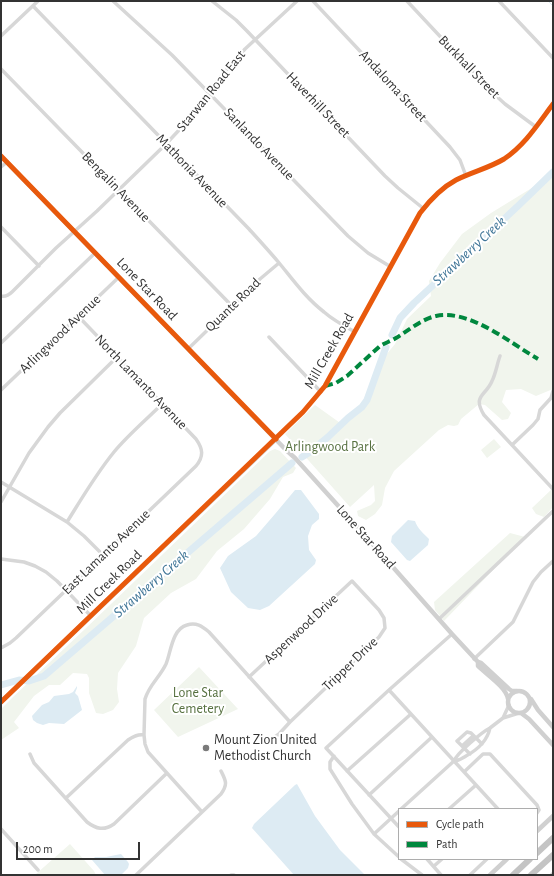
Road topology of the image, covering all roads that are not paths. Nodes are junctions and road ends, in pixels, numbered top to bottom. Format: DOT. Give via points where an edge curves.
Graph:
graph roads {
  1 [pos="38,1"];
  2 [pos="113,1"];
  3 [pos="212,1"];
  4 [pos="297,1"];
  5 [pos="313,1"];
  6 [pos="407,1"];
  7 [pos="498,1"];
  8 [pos="218,3"];
  9 [pos="32,6"];
  10 [pos="1,36"];
  11 [pos="256,40"];
  12 [pos="553,58"];
  13 [pos="1,68"];
  14 [pos="210,93"];
  15 [pos="553,104"];
  16 [pos="536,127"];
  17 [pos="166,144"];
  18 [pos="1,156"];
  19 [pos="7,162"];
  20 [pos="1,167"];
  21 [pos="466,176"];
  22 [pos="119,190"];
  23 [pos="424,209"];
  24 [pos="1,227"];
  25 [pos="74,231"];
  26 [pos="95,252"];
  27 [pos="279,263"];
  28 [pos="39,266"];
  29 [pos="391,267"];
  30 [pos="119,277"];
  31 [pos="2,296"];
  32 [pos="232,306"];
  33 [pos="78,316"];
  34 [pos="355,332"];
  35 [pos="269,337"];
  36 [pos="1,343"];
  37 [pos="188,349"];
  38 [pos="500,356"];
  39 [pos="117,357"];
  40 [pos="1,390"];
  41 [pos="553,391"];
  42 [pos="321,392"];
  43 [pos="162,404"];
  44 [pos="276,439"];
  45 [pos="512,444"];
  46 [pos="202,451"];
  47 [pos="1,482"];
  48 [pos="552,486"];
  49 [pos="9,487"];
  50 [pos="1,502"];
  51 [pos="553,511"];
  52 [pos="67,522"];
  53 [pos="103,555"];
  54 [pos="1,559"];
  55 [pos="553,561"];
  56 [pos="352,581"];
  57 [pos="66,591"];
  58 [pos="91,616"];
  59 [pos="438,619"];
  60 [pos="452,634"];
  61 [pos="1,648"];
  62 [pos="476,660"];
  63 [pos="249,677"];
  64 [pos="389,690"];
  65 [pos="516,691"];
  66 [pos="530,698"];
  67 [pos="508,699"];
  68 [pos="1,702"];
  69 [pos="509,705"];
  70 [pos="520,713"];
  71 [pos="411,714"];
  72 [pos="503,718"];
  73 [pos="290,722"];
  74 [pos="553,727"];
  75 [pos="490,728"];
  76 [pos="144,735"];
  77 [pos="432,737"];
  78 [pos="475,737"];
  79 [pos="272,740"];
  80 [pos="482,744"];
  81 [pos="553,745"];
  82 [pos="463,747"];
  83 [pos="30,754"];
  84 [pos="470,754"];
  85 [pos="334,756"];
  86 [pos="454,761"];
  87 [pos="221,771"];
  88 [pos="348,771"];
  89 [pos="464,772"];
  90 [pos="167,773"];
  91 [pos="476,785"];
  92 [pos="369,795"];
  93 [pos="66,798"];
  94 [pos="402,808"];
  95 [pos="450,808"];
  96 [pos="497,808"];
  97 [pos="538,808"];
  98 [pos="202,812"];
  99 [pos="398,812"];
  100 [pos="553,816"];
  101 [pos="391,819"];
  102 [pos="398,827"];
  103 [pos="1,829"];
  104 [pos="538,830"];
  105 [pos="374,834"];
  106 [pos="553,838"];
  107 [pos="538,852"];
  108 [pos="553,855"];
  109 [pos="398,856"];
  110 [pos="403,860"];
  111 [pos="428,860"];
  112 [pos="441,860"];
  113 [pos="486,860"];
  114 [pos="506,860"];
  115 [pos="529,860"];
  116 [pos="434,866"];
  117 [pos="38,870"];
  118 [pos="136,875"];
  119 [pos="422,875"];
  120 [pos="441,875"];
  121 [pos="470,875"];
  122 [pos="490,875"];
  123 [pos="513,875"];
  124 [pos="531,875"];
  1 -- 9 [label="street"];
  2 -- 14 [label="street, Sanlando Avenue" via="154,37"];
  3 -- 8 [label="street, Haverhill Street"];
  4 -- 11 [label="street, Starwan Road East"];
  5 -- 21 [label="street, Andaloma Street" via="445,140 456,153"];
  6 -- 16 [label="street, Burkhall Street" via="493,93"];
  7 -- 12 [label="street"];
  8 -- 11 [label="street, Haverhill Street"];
  9 -- 10 [label="street"];
  9 -- 17 [label="street, Mathonia Avenue"];
  11 -- 14 [label="street, Starwan Road East" via="245,48"];
  11 -- 23 [label="street, Haverhill Street" via="385,176"];
  13 -- 22 [label="street, Bengalin Avenue"];
  14 -- 17 [label="street, Starwan Road East"];
  14 -- 29 [label="street, Sanlando Avenue" via="348,236 368,253"];
  15 -- 16 [label="street, Mill Creek Road"];
  16 -- 21 [label="street, Mill Creek Road" via="522,144 503,159"];
  17 -- 22 [label="street, Starwan Road East"];
  17 -- 27 [label="street, Mathonia Avenue"];
  18 -- 19 [label="street, Lone Star Road"];
  19 -- 20 [label="street"];
  19 -- 25 [label="street, Lone Star Road"];
  21 -- 23 [label="street, Mill Creek Road" via="433,197"];
  22 -- 25 [label="street, Starwan Road East"];
  22 -- 32 [label="street, Bengalin Avenue"];
  23 -- 29 [label="street, Mill Creek Road"];
  24 -- 28 [label="street"];
  25 -- 26 [label="street, Lone Star Road"];
  25 -- 28 [label="street, Starwan Road East"];
  26 -- 30 [label="street, Lone Star Road"];
  26 -- 36 [label="street"];
  27 -- 32 [label="street, Quante Road"];
  27 -- 34 [label="street, Mathonia Avenue" via="323,312"];
  28 -- 31 [label="street, Starwan Road East" via="12,292"];
  29 -- 34 [label="street, Mill Creek Road"];
  30 -- 33 [label="street, Arlingwood Avenue"];
  30 -- 37 [label="street, Lone Star Road"];
  32 -- 37 [label="street, Quante Road"];
  33 -- 39 [label="street, North Lamanto Avenue"];
  33 -- 40 [label="street, Arlingwood Avenue"];
  34 -- 42 [label="street, Mill Creek Road"];
  35 -- 42 [label="street"];
  37 -- 44 [label="street, Lone Star Road"];
  38 -- 45 [label="street" via="492,383 482,394 479,403 484,415"];
  39 -- 43 [label="street, North Lamanto Avenue"];
  39 -- 49 [label="street" via="48,427"];
  41 -- 45 [label="street" via="551,398 540,410 538,419"];
  42 -- 44 [label="street, Mill Creek Road"];
  43 -- 46 [label="street, North Lamanto Avenue" via="196,439"];
  43 -- 52 [label="street" via="105,463"];
  44 -- 58 [label="street, Mill Creek Road"];
  44 -- 59 [label="street, Lone Star Road" via="351,519"];
  45 -- 48 [label="street"];
  46 -- 53 [label="street, East Lamanto Avenue" via="196,466"];
  47 -- 49 [label="street"];
  49 -- 50 [label="street"];
  49 -- 52 [label="street"];
  51 -- 59 [label="street"];
  52 -- 53 [label="street"];
  53 -- 57 [label="street, East Lamanto Avenue"];
  54 -- 57 [label="street" via="35,566 46,572"];
  55 -- 62 [label="street" via="533,582 513,622"];
  56 -- 63 [label="street, Aspenwood Drive"];
  56 -- 73 [label="street, Tripper Drive" via="379,610 384,618 384,628 379,637"];
  57 -- 58 [label="street"];
  57 -- 61 [label="street, East Lamanto Avenue" via="16,638"];
  58 -- 68 [label="street, Mill Creek Road"];
  59 -- 60 [label="street, Lone Star Road"];
  60 -- 62 [label="street, Lone Star Road"];
  60 -- 64 [label="street"];
  62 -- 65 [label="street, Lone Star Road" via="508,689"];
  62 -- 67 [label="street, Lone Star Road" via="478,666 504,691"];
  63 -- 73 [label="street"];
  63 -- 76 [label="street" via="203,627 196,624 184,625 176,634 166,663 146,694"];
  64 -- 71 [label="street"];
  64 -- 85 [label="street" via="326,748"];
  65 -- 66 [label="street" via="525,692"];
  65 -- 67 [label="street"];
  66 -- 70 [label="street" via="529,708"];
  66 -- 74 [label="street"];
  67 -- 69 [label="street"];
  69 -- 70 [label="street" via="514,712"];
  69 -- 72 [label="street"];
  70 -- 72 [label="street"];
  70 -- 81 [label="street"];
  71 -- 77 [label="street"];
  71 -- 88 [label="street"];
  72 -- 75 [label="street"];
  73 -- 79 [label="street, Tripper Drive"];
  75 -- 78 [label="street"];
  75 -- 80 [label="street"];
  76 -- 90 [label="street" via="148,752"];
  76 -- 93 [label="street" via="134,736 128,740"];
  77 -- 86 [label="street"];
  77 -- 92 [label="street"];
  78 -- 80 [label="street"];
  78 -- 82 [label="street"];
  78 -- 82 [label="street" via="468,732 457,741"];
  80 -- 84 [label="street"];
  82 -- 84 [label="street"];
  82 -- 86 [label="street"];
  83 -- 93 [label="street" via="34,763"];
  84 -- 86 [label="street" via="459,761"];
  85 -- 88 [label="street"];
  85 -- 105 [label="street" via="330,762 330,769"];
  86 -- 89 [label="street"];
  86 -- 94 [label="street"];
  87 -- 98 [label="street" via="225,778 225,789"];
  88 -- 92 [label="street"];
  89 -- 91 [label="street"];
  89 -- 97 [label="street" via="483,754 490,754"];
  90 -- 93 [label="street" via="109,828 92,826"];
  90 -- 98 [label="street"];
  91 -- 95 [label="street"];
  91 -- 96 [label="street"];
  92 -- 101 [label="street"];
  98 -- 118 [label="street"];
  99 -- 101 [label="street"];
  100 -- 104 [label="street"];
  101 -- 102 [label="street"];
  101 -- 105 [label="street"];
  103 -- 117 [label="street"];
  105 -- 109 [label="street"];
  106 -- 107 [label="highway"];
  108 -- 124 [label="highway"];
  110 -- 119 [label="street"];
  111 -- 116 [label="street"];
  112 -- 116 [label="street"];
  113 -- 121 [label="street"];
  114 -- 122 [label="street"];
  115 -- 123 [label="highway"];
  116 -- 120 [label="street"];
}
